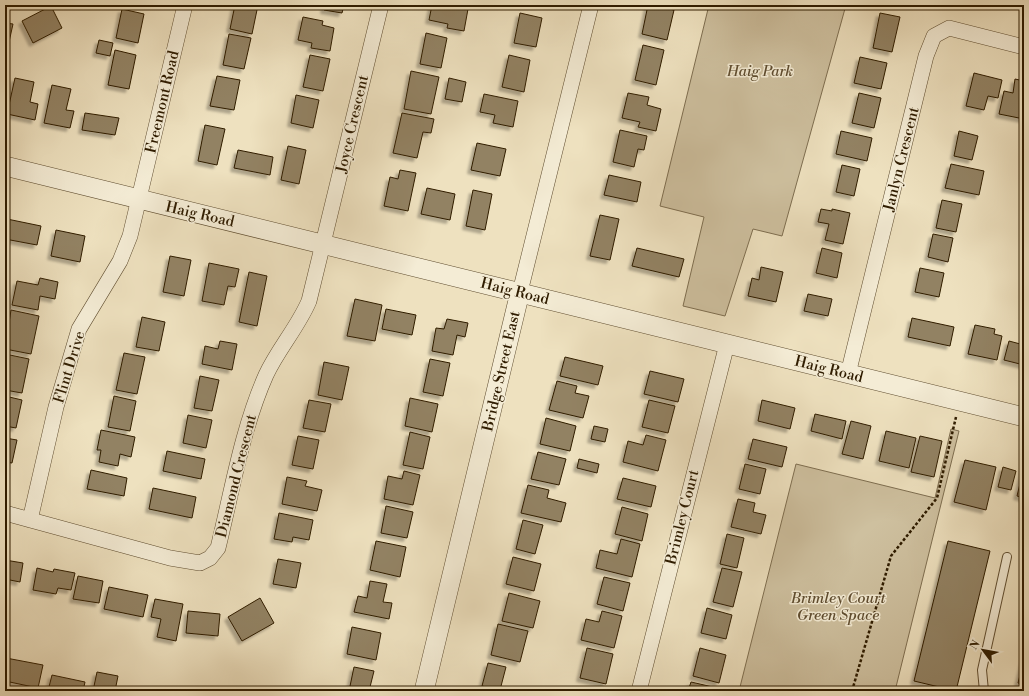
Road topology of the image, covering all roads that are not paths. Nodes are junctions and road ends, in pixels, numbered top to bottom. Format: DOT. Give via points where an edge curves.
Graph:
graph roads {
  1 [pos="185,5"];
  2 [pos="381,5"];
  3 [pos="591,5"];
  4 [pos="1024,47"];
  5 [pos="5,166"];
  6 [pos="139,200"];
  7 [pos="324,243"];
  8 [pos="520,292"];
  9 [pos="727,344"];
  10 [pos="848,374"];
  11 [pos="1024,417"];
  12 [pos="5,513"];
  13 [pos="30,520"];
  14 [pos="1007,557"];
  15 [pos="424,691"];
  16 [pos="639,691"];
  17 [pos="984,691"];
  1 -- 6 [label="street, Freemont Road"];
  2 -- 7 [label="street, Joyce Crescent"];
  3 -- 8 [label="street, Bridge Street East"];
  4 -- 10 [label="street, Janlyn Crescent" via="949,28 934,36 926,56"];
  5 -- 6 [label="street, Haig Road"];
  6 -- 7 [label="street, Haig Road"];
  6 -- 13 [label="street, Flint Drive" via="130,236 120,261 79,328 56,408"];
  7 -- 8 [label="street, Haig Road"];
  7 -- 13 [label="street, Diamond Crescent" via="302,318 267,373 256,401 218,548 210,558 200,563 170,558"];
  8 -- 9 [label="street, Haig Road"];
  8 -- 15 [label="street, Bridge Street East"];
  9 -- 10 [label="street, Haig Road"];
  9 -- 16 [label="street, Brimley Court"];
  10 -- 11 [label="street, Haig Road"];
  12 -- 13 [label="street, Diamond Crescent"];
  14 -- 17 [label="lane" via="982,670"];
}
